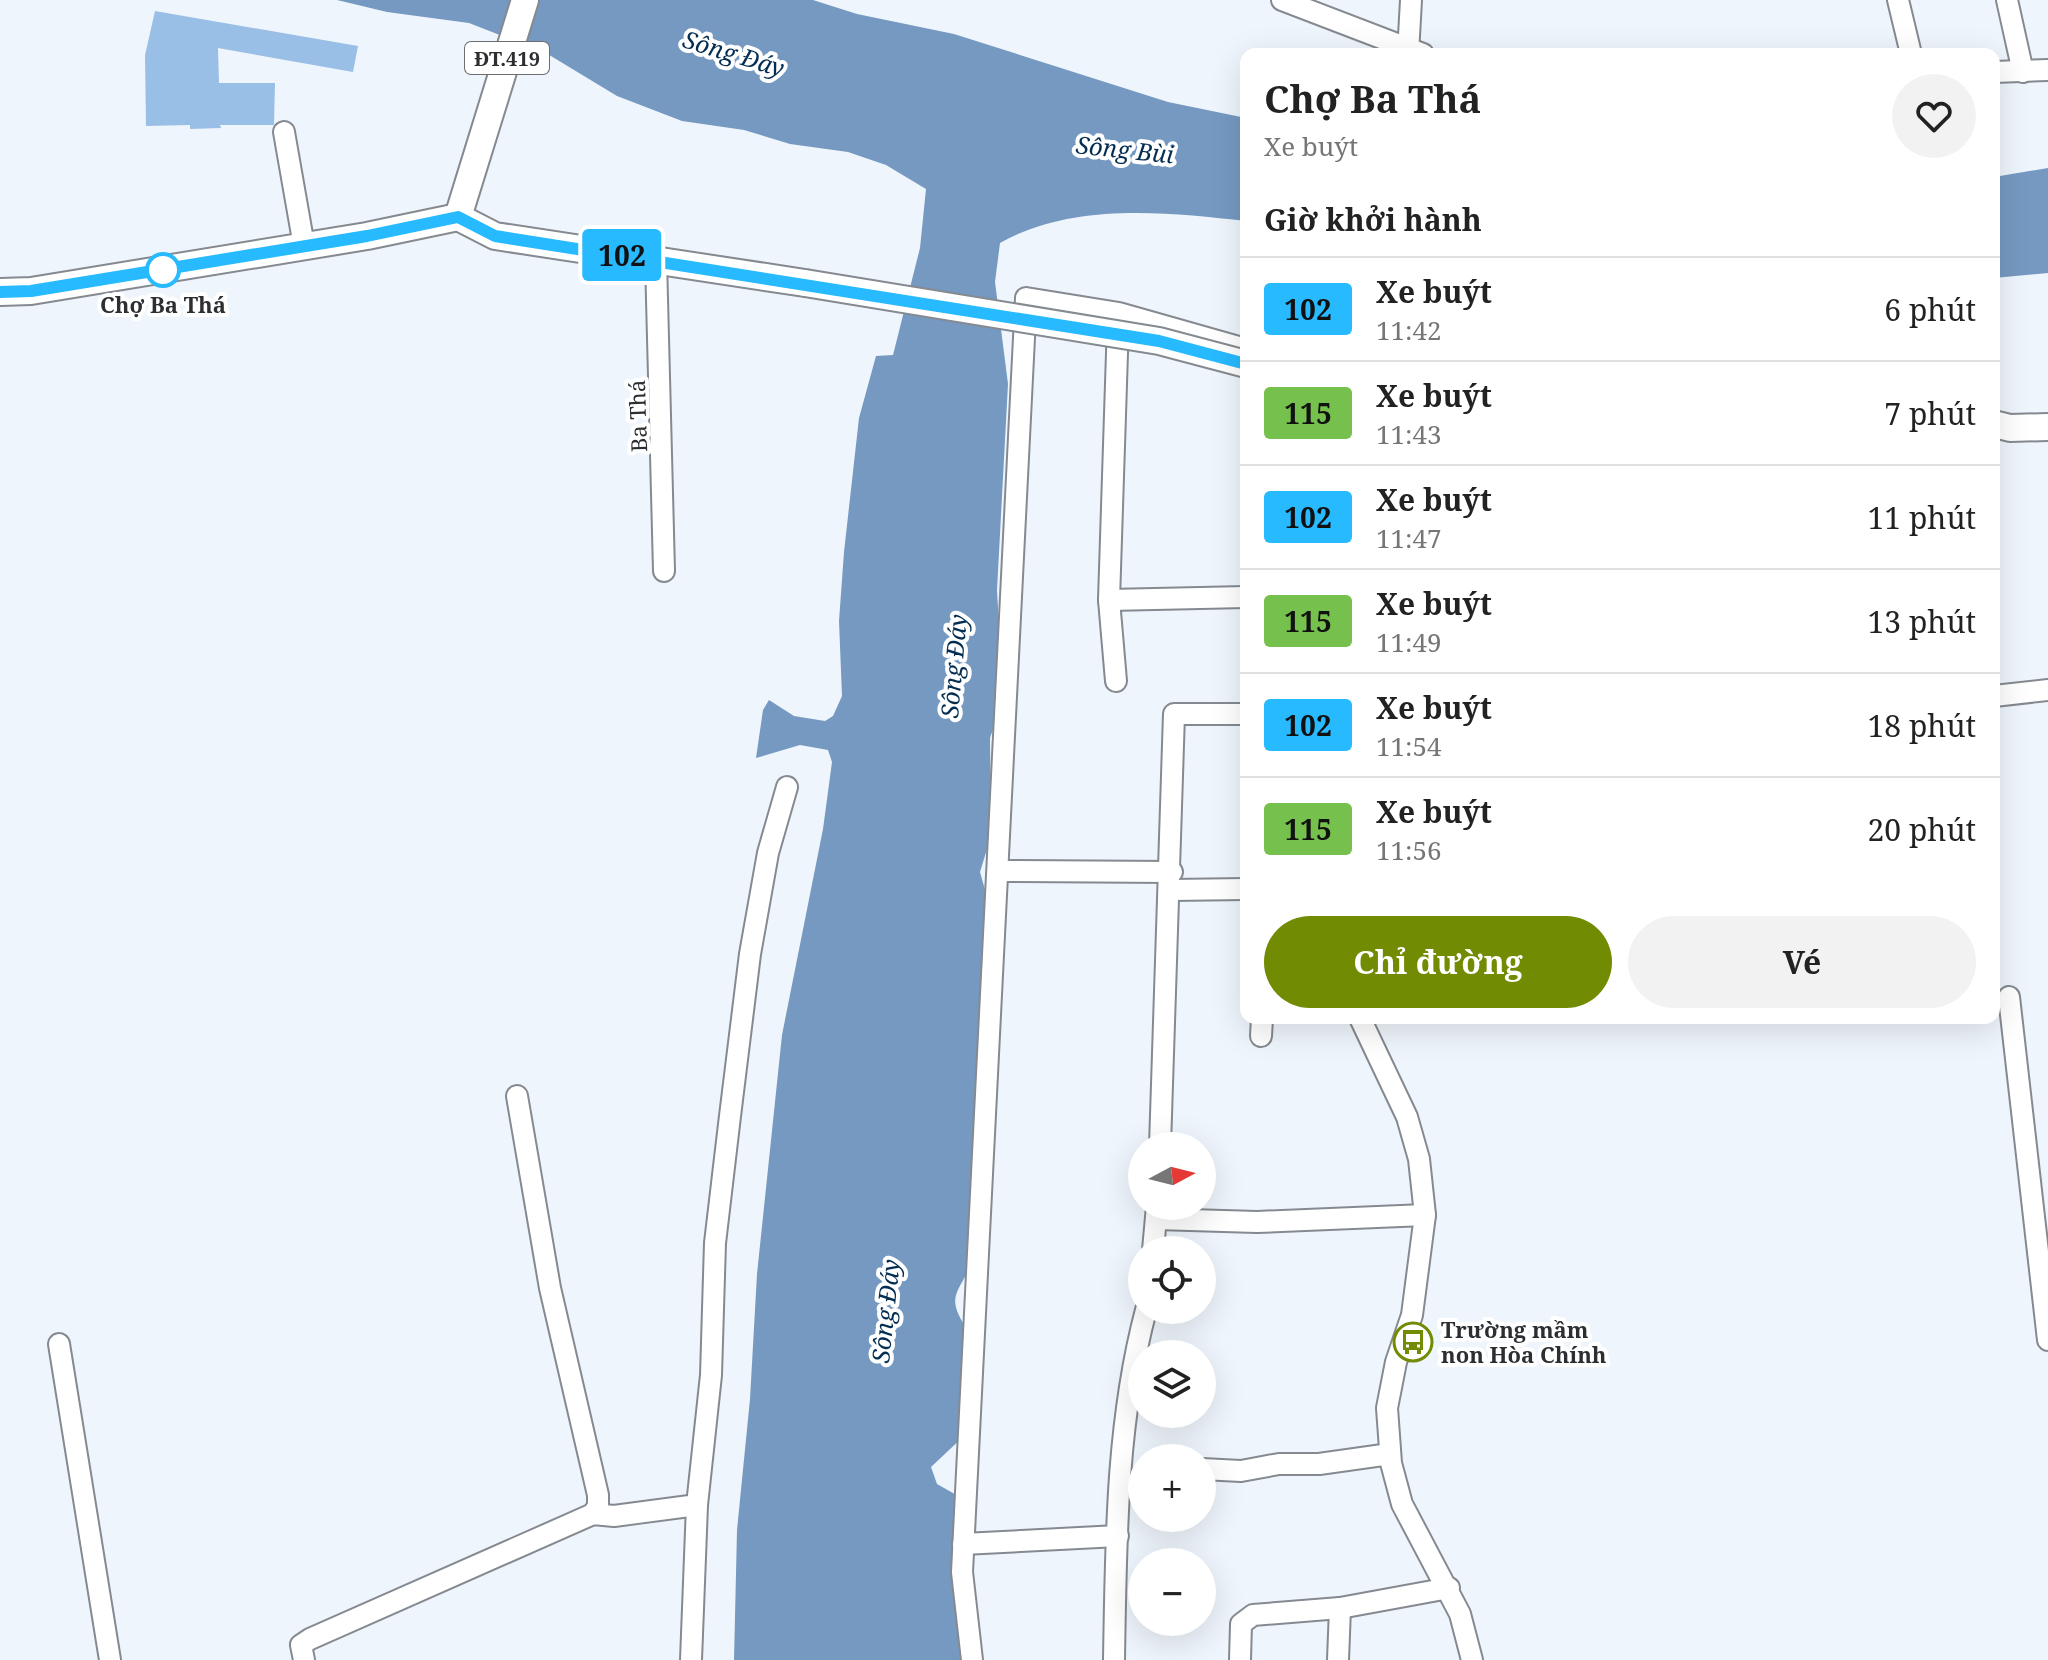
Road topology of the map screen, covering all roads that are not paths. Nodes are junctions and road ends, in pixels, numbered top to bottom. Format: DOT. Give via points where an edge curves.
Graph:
graph roads {
  1 [pos="525,0"];
  2 [pos="1282,0"];
  3 [pos="1411,0"];
  4 [pos="1898,0"];
  5 [pos="2007,0"];
  6 [pos="1401,48"];
  7 [pos="1413,48"];
  8 [pos="1910,48"];
  9 [pos="2048,70"];
  10 [pos="2000,72"];
  11 [pos="2023,72"];
  12 [pos="284,132"];
  13 [pos="458,217"];
  14 [pos="304,246"];
  15 [pos="656,260"];
  16 [pos="0,292"];
  17 [pos="1119,313"];
  18 [pos="1240,347"];
  19 [pos="1240,362"];
  20 [pos="2000,426"];
  21 [pos="2048,427"];
  22 [pos="664,571"];
  23 [pos="1240,597"];
  24 [pos="1109,600"];
  25 [pos="1116,681"];
  26 [pos="2048,690"];
  27 [pos="2000,695"];
  28 [pos="1240,714"];
  29 [pos="787,787"];
  30 [pos="999,871"];
  31 [pos="1172,881"];
  32 [pos="1240,888"];
  33 [pos="2009,997"];
  34 [pos="1363,1024"];
  35 [pos="517,1096"];
  36 [pos="1161,1132"];
  37 [pos="1425,1215"];
  38 [pos="1216,1218"];
  39 [pos="1142,1324"];
  40 [pos="2048,1340"];
  41 [pos="59,1344"];
  42 [pos="1132,1444"];
  43 [pos="1390,1454"];
  44 [pos="1216,1470"];
  45 [pos="1128,1487"];
  46 [pos="697,1505"];
  47 [pos="585,1518"];
  48 [pos="1118,1536"];
  49 [pos="963,1544"];
  50 [pos="1449,1588"];
  51 [pos="1340,1608"];
  52 [pos="110,1660"];
  53 [pos="304,1660"];
  54 [pos="691,1660"];
  55 [pos="972,1660"];
  56 [pos="1114,1660"];
  57 [pos="1240,1660"];
  58 [pos="1338,1660"];
  59 [pos="1472,1660"];
  1 -- 13 [label="main road, ĐT.419"];
  2 -- 6 [label="street"];
  3 -- 7 [label="street"];
  4 -- 8 [label="street"];
  5 -- 11 [label="street"];
  9 -- 11 [label="street"];
  10 -- 11 [label="street"];
  12 -- 14 [label="street"];
  13 -- 14 [label="main road"];
  13 -- 15 [label="main road" via="495,236"];
  14 -- 16 [label="main road"];
  15 -- 19 [label="main road, bridge" via="1159,341"];
  15 -- 22 [label="street, Ba Thá"];
  17 -- 18 [label="street"];
  17 -- 24 [label="street"];
  17 -- 30 [label="street" via="1026,298"];
  20 -- 21 [label="main road"];
  23 -- 24 [label="street"];
  24 -- 25 [label="street"];
  26 -- 27 [label="street"];
  28 -- 31 [label="street" via="1174,714"];
  29 -- 46 [label="street" via="760,896 731,1101 715,1243 711,1375"];
  30 -- 31 [label="street"];
  30 -- 49 [label="street"];
  31 -- 32 [label="street"];
  31 -- 36 [label="street"];
  33 -- 40 [label="street"];
  34 -- 37 [label="street" via="1407,1117 1419,1159"];
  35 -- 47 [label="street" via="550,1288 598,1495 598,1506"];
  37 -- 38 [label="street" via="1257,1222"];
  37 -- 43 [label="street" via="1412,1315 1387,1408"];
  39 -- 42 [label="street" via="1131,1368"];
  41 -- 52 [label="street"];
  43 -- 44 [label="street"];
  43 -- 50 [label="street" via="1402,1504"];
  45 -- 48 [label="street"];
  46 -- 47 [label="street"];
  46 -- 54 [label="street"];
  47 -- 53 [label="street" via="310,1639 301,1645"];
  48 -- 49 [label="street"];
  48 -- 56 [label="street"];
  49 -- 55 [label="street"];
  50 -- 51 [label="street"];
  50 -- 59 [label="street"];
  51 -- 57 [label="street" via="1253,1615 1241,1624"];
  51 -- 58 [label="street"];
}
